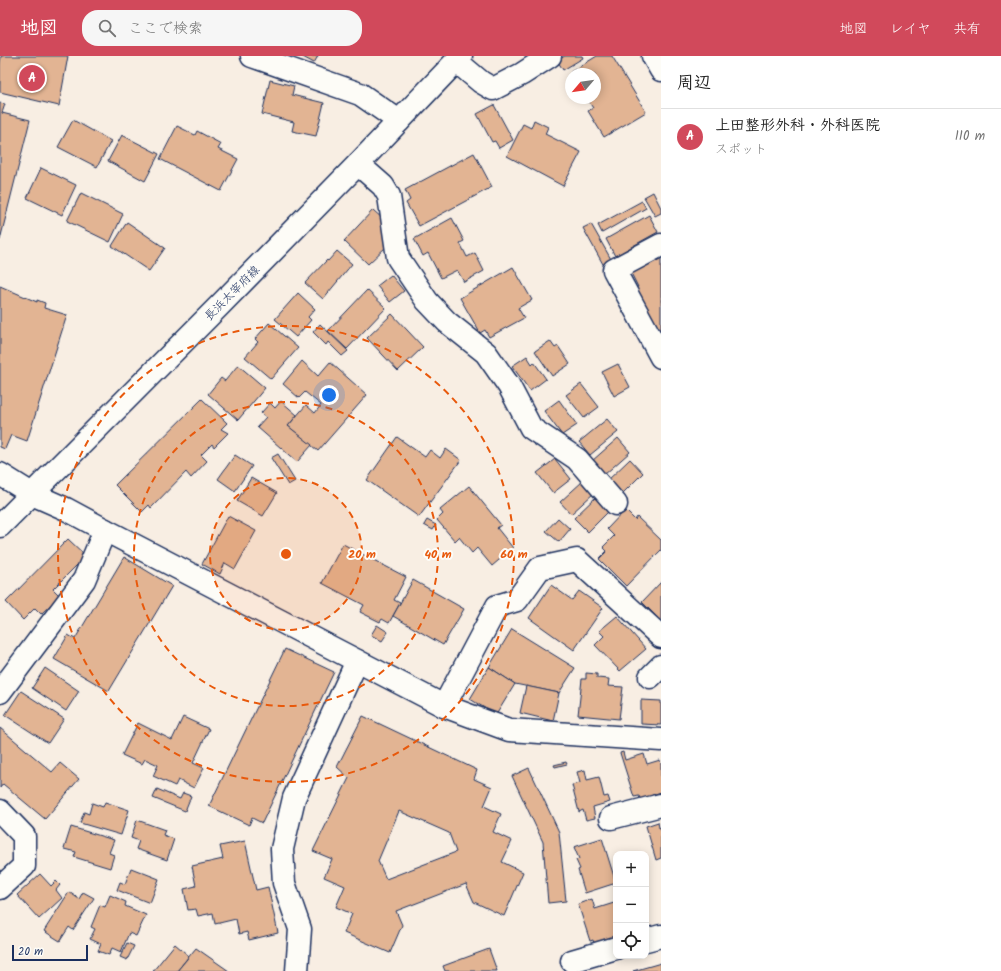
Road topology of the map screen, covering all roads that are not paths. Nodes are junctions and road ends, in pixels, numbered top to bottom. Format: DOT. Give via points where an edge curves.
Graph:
graph roads {
  1 [pos="252,56"];
  2 [pos="550,56"];
  3 [pos="653,56"];
  4 [pos="458,59"];
  5 [pos="661,70"];
  6 [pos="399,120"];
  7 [pos="358,164"];
  8 [pos="661,245"];
  9 [pos="661,357"];
  10 [pos="0,474"];
  11 [pos="32,494"];
  12 [pos="616,504"];
  13 [pos="0,526"];
  14 [pos="104,530"];
  15 [pos="661,637"];
  16 [pos="357,661"];
  17 [pos="0,692"];
  18 [pos="444,706"];
  19 [pos="661,740"];
  20 [pos="661,805"];
  21 [pos="0,811"];
  22 [pos="611,818"];
  23 [pos="0,888"];
  24 [pos="661,936"];
  25 [pos="649,939"];
  26 [pos="613,949"];
  27 [pos="572,961"];
  28 [pos="297,971"];
  1 -- 6 [label="street" via="360,94"];
  2 -- 4 [label="street" via="493,89 481,82"];
  3 -- 5 [label="street"];
  4 -- 6 [label="street, 長浜太宰府線"];
  6 -- 7 [label="street, 長浜太宰府線"];
  7 -- 11 [label="street, 長浜太宰府線"];
  7 -- 12 [label="street" via="383,186 389,196 398,258 427,301 447,322 486,353 509,386 531,428 577,460"];
  8 -- 9 [label="street" via="614,270"];
  10 -- 11 [label="street"];
  11 -- 13 [label="street, 長浜太宰府線"];
  11 -- 14 [label="street"];
  14 -- 16 [label="street"];
  14 -- 17 [label="street" via="84,580"];
  15 -- 18 [label="street" via="577,560 540,568 517,600 497,606"];
  16 -- 18 [label="street"];
  16 -- 28 [label="street" via="294,798 282,849 284,883 300,929"];
  18 -- 19 [label="street" via="509,730"];
  20 -- 22 [label="street"];
  21 -- 23 [label="street" via="24,836 24,866"];
  24 -- 25 [label="street"];
  26 -- 27 [label="street"];
}
